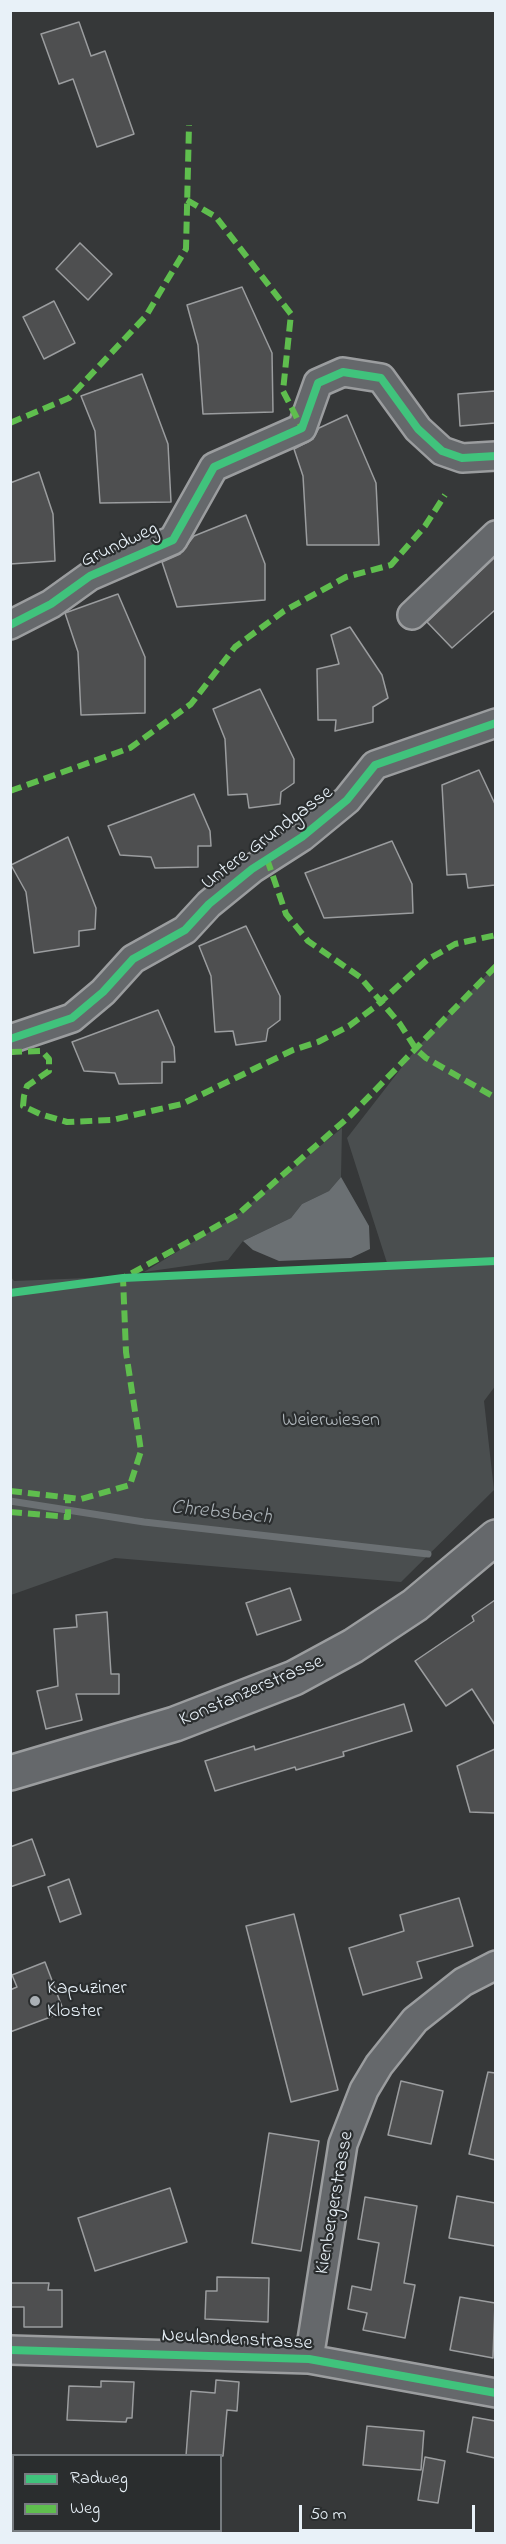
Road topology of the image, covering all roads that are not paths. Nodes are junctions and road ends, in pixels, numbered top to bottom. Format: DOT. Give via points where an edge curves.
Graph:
graph roads {
  1 [pos="495,456"];
  2 [pos="495,535"];
  3 [pos="411,615"];
  4 [pos="10,624"];
  5 [pos="495,723"];
  6 [pos="10,1039"];
  7 [pos="495,1537"];
  8 [pos="10,1773"];
  9 [pos="495,1965"];
  10 [pos="10,2350"];
  11 [pos="309,2359"];
  12 [pos="495,2393"];
  1 -- 4 [label="street, Grundweg" via="462,458 442,451 418,429 381,378 343,372 318,383 302,428 214,467 172,540 90,576 51,604"];
  2 -- 3 [label="street"];
  5 -- 6 [label="street, Untere Grundgasse" via="375,765 347,800 302,837 252,869 209,904 185,930 133,959 72,1018"];
  7 -- 8 [label="main road, Konstanzerstrasse" via="415,1605 353,1646 294,1678 175,1724"];
  9 -- 11 [label="street, Kienbergerstrasse" via="463,1982 415,2020 364,2090 344,2144"];
  10 -- 11 [label="street, Neulandenstrasse"];
  11 -- 12 [label="street, Neulandenstrasse"];
}
